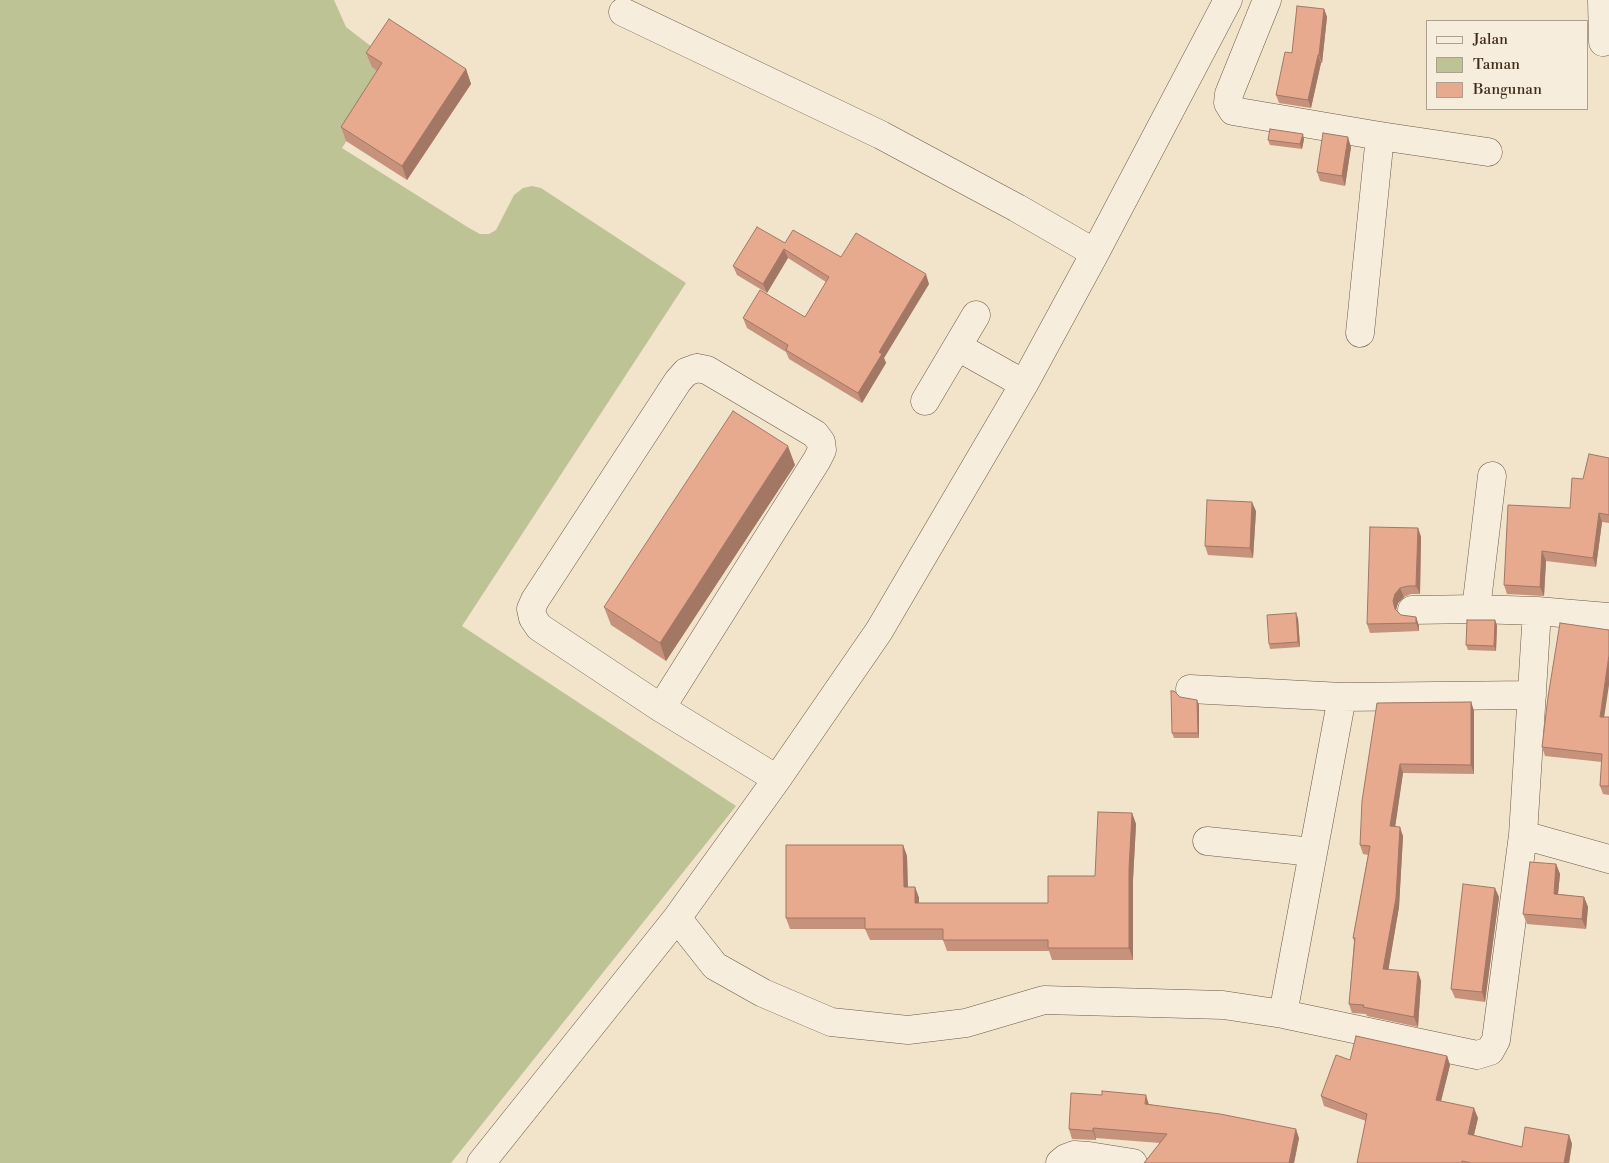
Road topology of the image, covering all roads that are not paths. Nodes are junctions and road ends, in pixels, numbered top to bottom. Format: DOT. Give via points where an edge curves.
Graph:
graph roads {
  1 [pos="1228,0"];
  2 [pos="1267,0"];
  3 [pos="1602,0"];
  4 [pos="623,12"];
  5 [pos="1603,42"];
  6 [pos="1380,136"];
  7 [pos="1488,152"];
  8 [pos="1095,254"];
  9 [pos="976,315"];
  10 [pos="1360,333"];
  11 [pos="958,347"];
  12 [pos="1024,384"];
  13 [pos="925,401"];
  14 [pos="1492,476"];
  15 [pos="1476,609"];
  16 [pos="1412,610"];
  17 [pos="1537,611"];
  18 [pos="1609,617"];
  19 [pos="1190,689"];
  20 [pos="1532,695"];
  21 [pos="1342,697"];
  22 [pos="661,708"];
  23 [pos="777,779"];
  24 [pos="1523,835"];
  25 [pos="1206,841"];
  26 [pos="1313,852"];
  27 [pos="1609,859"];
  28 [pos="677,918"];
  29 [pos="1283,1014"];
  30 [pos="481,1163"];
  31 [pos="1060,1163"];
  32 [pos="1133,1163"];
  1 -- 8 [label="street"];
  2 -- 6 [label="street" via="1229,94 1228,103 1233,111"];
  3 -- 5 [label="street"];
  4 -- 8 [label="street" via="881,135"];
  6 -- 7 [label="street"];
  6 -- 10 [label="street"];
  8 -- 12 [label="street"];
  9 -- 11 [label="street"];
  11 -- 12 [label="street"];
  11 -- 13 [label="street"];
  12 -- 23 [label="street" via="879,631"];
  14 -- 15 [label="street"];
  15 -- 16 [label="street"];
  15 -- 17 [label="street"];
  17 -- 18 [label="street"];
  17 -- 20 [label="street"];
  19 -- 21 [label="street"];
  20 -- 21 [label="street"];
  20 -- 24 [label="street"];
  21 -- 26 [label="street"];
  22 -- 22 [label="street" via="539,628 531,609 678,381 686,372 697,368 707,370 815,434 822,450"];
  22 -- 23 [label="street"];
  23 -- 28 [label="street"];
  24 -- 27 [label="street"];
  24 -- 29 [label="street" via="1496,1040 1490,1051 1477,1055"];
  25 -- 26 [label="street"];
  26 -- 29 [label="street"];
  28 -- 29 [label="street" via="715,966 763,993 831,1022 908,1030 966,1023 1044,1000 1223,1005"];
  28 -- 30 [label="street"];
  31 -- 32 [label="street" via="1074,1155"];
}
